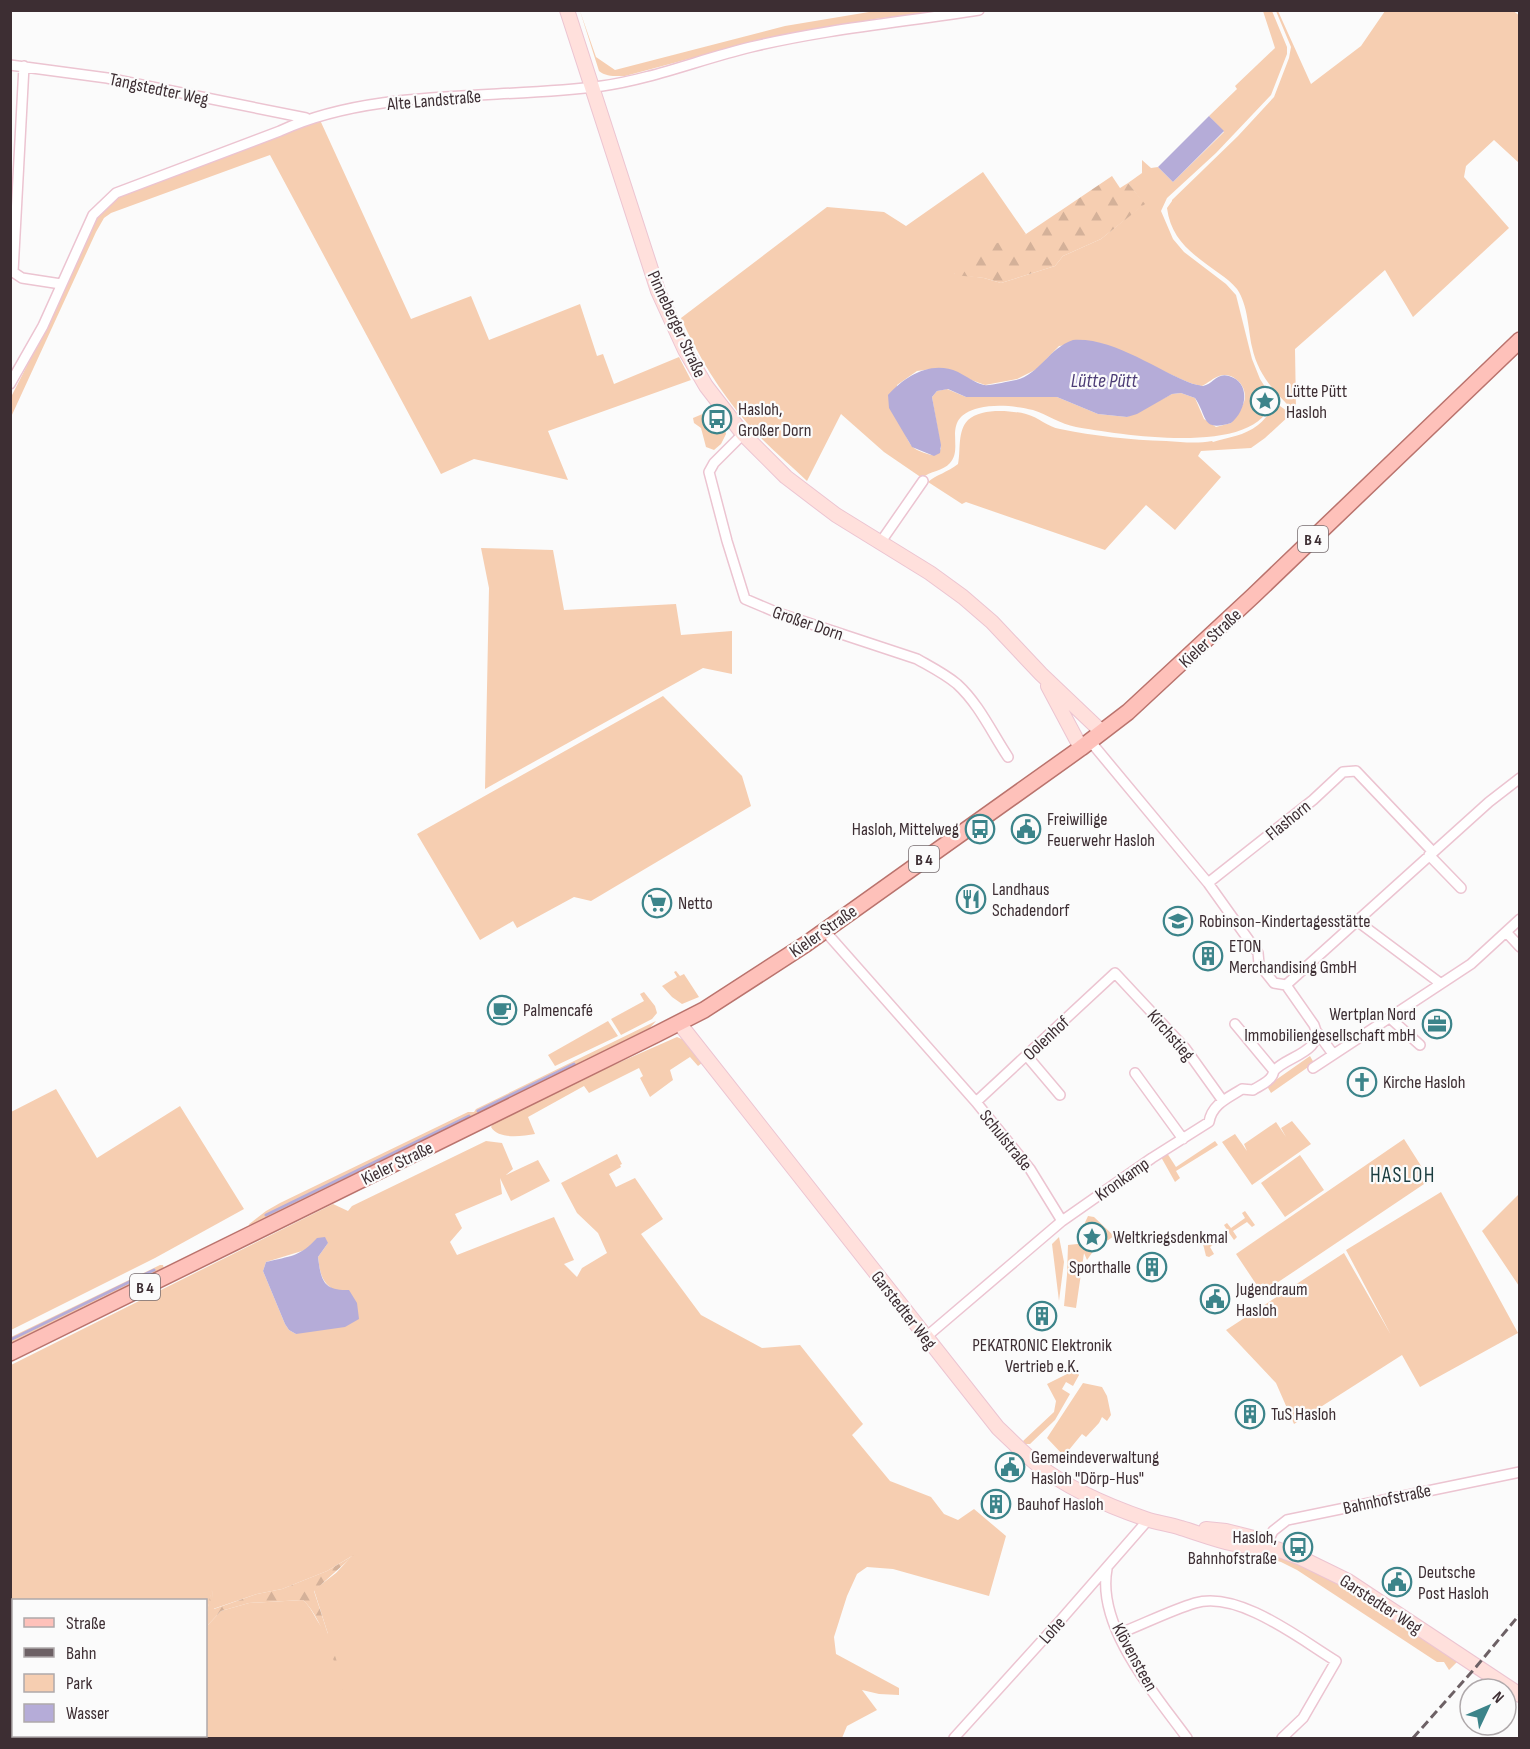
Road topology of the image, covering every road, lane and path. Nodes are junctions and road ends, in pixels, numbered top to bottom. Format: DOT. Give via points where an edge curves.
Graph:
graph roads {
  1 [pos="567,10"];
  2 [pos="979,10"];
  3 [pos="10,65"];
  4 [pos="24,66"];
  5 [pos="591,87"];
  6 [pos="307,118"];
  7 [pos="61,284"];
  8 [pos="1520,340"];
  9 [pos="10,384"];
  10 [pos="743,434"];
  11 [pos="923,481"];
  12 [pos="880,543"];
  13 [pos="1041,674"];
  14 [pos="1091,740"];
  15 [pos="1008,757"];
  16 [pos="1520,778"];
  17 [pos="1431,853"];
  18 [pos="1208,883"];
  19 [pos="1461,888"];
  20 [pos="1520,919"];
  21 [pos="1357,921"];
  22 [pos="824,930"];
  23 [pos="1507,933"];
  24 [pos="1520,947"];
  25 [pos="1115,973"];
  26 [pos="1440,984"];
  27 [pos="1286,985"];
  28 [pos="1390,1018"];
  29 [pos="679,1023"];
  30 [pos="1235,1024"];
  31 [pos="1317,1032"];
  32 [pos="1420,1045"];
  33 [pos="1311,1046"];
  34 [pos="1333,1054"];
  35 [pos="1027,1056"];
  36 [pos="1274,1071"];
  37 [pos="1135,1073"];
  38 [pos="1060,1095"];
  39 [pos="1223,1101"];
  40 [pos="976,1102"];
  41 [pos="1183,1139"];
  42 [pos="1062,1221"];
  43 [pos="926,1337"];
  44 [pos="10,1353"];
  45 [pos="1520,1472"];
  46 [pos="1148,1520"];
  47 [pos="1266,1545"];
  48 [pos="1108,1567"];
  49 [pos="1118,1634"];
  50 [pos="1520,1695"];
  51 [pos="954,1738"];
  52 [pos="1187,1738"];
  53 [pos="1282,1738"];
  1 -- 5 [label="main road, Pinneberger Straße"];
  2 -- 5 [label="street, Alte Landstraße" via="780,41"];
  3 -- 4 [label="street, Tangstedter Weg"];
  4 -- 6 [label="street, Tangstedter Weg" via="107,78"];
  4 -- 7 [label="street" via="13,272 22,278"];
  5 -- 6 [label="street, Alte Landstraße" via="404,101"];
  5 -- 10 [label="main road, Pinneberger Straße" via="658,291 706,386"];
  6 -- 7 [label="street, Alte Landstraße" via="116,193 93,215"];
  7 -- 9 [label="street, Alte Landstraße" via="43,326"];
  8 -- 14 [label="main road, Kieler Straße / B 4" via="1162,682"];
  10 -- 12 [label="main road, Pinneberger Straße" via="812,498"];
  10 -- 15 [label="street, Großer Dorn" via="709,472 745,599 917,659 936,670 972,701"];
  11 -- 12 [label="street"];
  12 -- 13 [label="main road, Pinneberger Straße" via="963,597"];
  13 -- 14 [label="main road, Pinneberger Straße"];
  13 -- 14 [label="main road, Pinneberger Straße"];
  14 -- 18 [label="street"];
  14 -- 22 [label="main road, Kieler Straße / B 4"];
  16 -- 17 [label="street"];
  17 -- 18 [label="street, Flashorn" via="1356,771 1343,772"];
  17 -- 19 [label="street"];
  17 -- 21 [label="street"];
  18 -- 27 [label="street" via="1258,952 1259,964 1274,983"];
  20 -- 23 [label="street"];
  21 -- 26 [label="street"];
  21 -- 27 [label="street"];
  22 -- 29 [label="main road, Kieler Straße / B 4"];
  22 -- 40 [label="street, Schulstraße"];
  23 -- 24 [label="street"];
  23 -- 26 [label="street"];
  25 -- 35 [label="street, Oolenhof"];
  25 -- 39 [label="street, Kirchstieg" via="1185,1048"];
  26 -- 28 [label="street"];
  27 -- 31 [label="street"];
  28 -- 32 [label="street"];
  28 -- 34 [label="street"];
  29 -- 43 [label="main road, Garstedter Weg"];
  29 -- 44 [label="main road, Kieler Straße / B 4"];
  30 -- 36 [label="street"];
  31 -- 33 [label="street"];
  31 -- 34 [label="street"];
  33 -- 34 [label="street" via="1316,1066"];
  33 -- 36 [label="street"];
  35 -- 38 [label="street"];
  35 -- 40 [label="street, Oolenhof"];
  36 -- 39 [label="street" via="1271,1078 1253,1090 1242,1089"];
  37 -- 41 [label="street"];
  39 -- 41 [label="street, Kronkamp" via="1212,1110 1209,1122"];
  40 -- 42 [label="street, Schulstraße" via="1030,1169"];
  41 -- 42 [label="street, Kronkamp"];
  42 -- 43 [label="street"];
  43 -- 46 [label="main road, Garstedter Weg" via="998,1428 1039,1466 1084,1493"];
  45 -- 47 [label="street, Bahnhofstraße" via="1287,1520 1273,1531"];
  46 -- 47 [label="main road, Garstedter Weg" via="1254,1548"];
  46 -- 48 [label="street, Lohe"];
  47 -- 50 [label="main road, Garstedter Weg" via="1348,1581"];
  48 -- 49 [label="street, Klövensteen" via="1106,1598"];
  48 -- 51 [label="street, Lohe"];
  49 -- 52 [label="street, Klövensteen"];
  49 -- 53 [label="street" via="1197,1602 1225,1601 1252,1610 1336,1661 1303,1719"];
}
